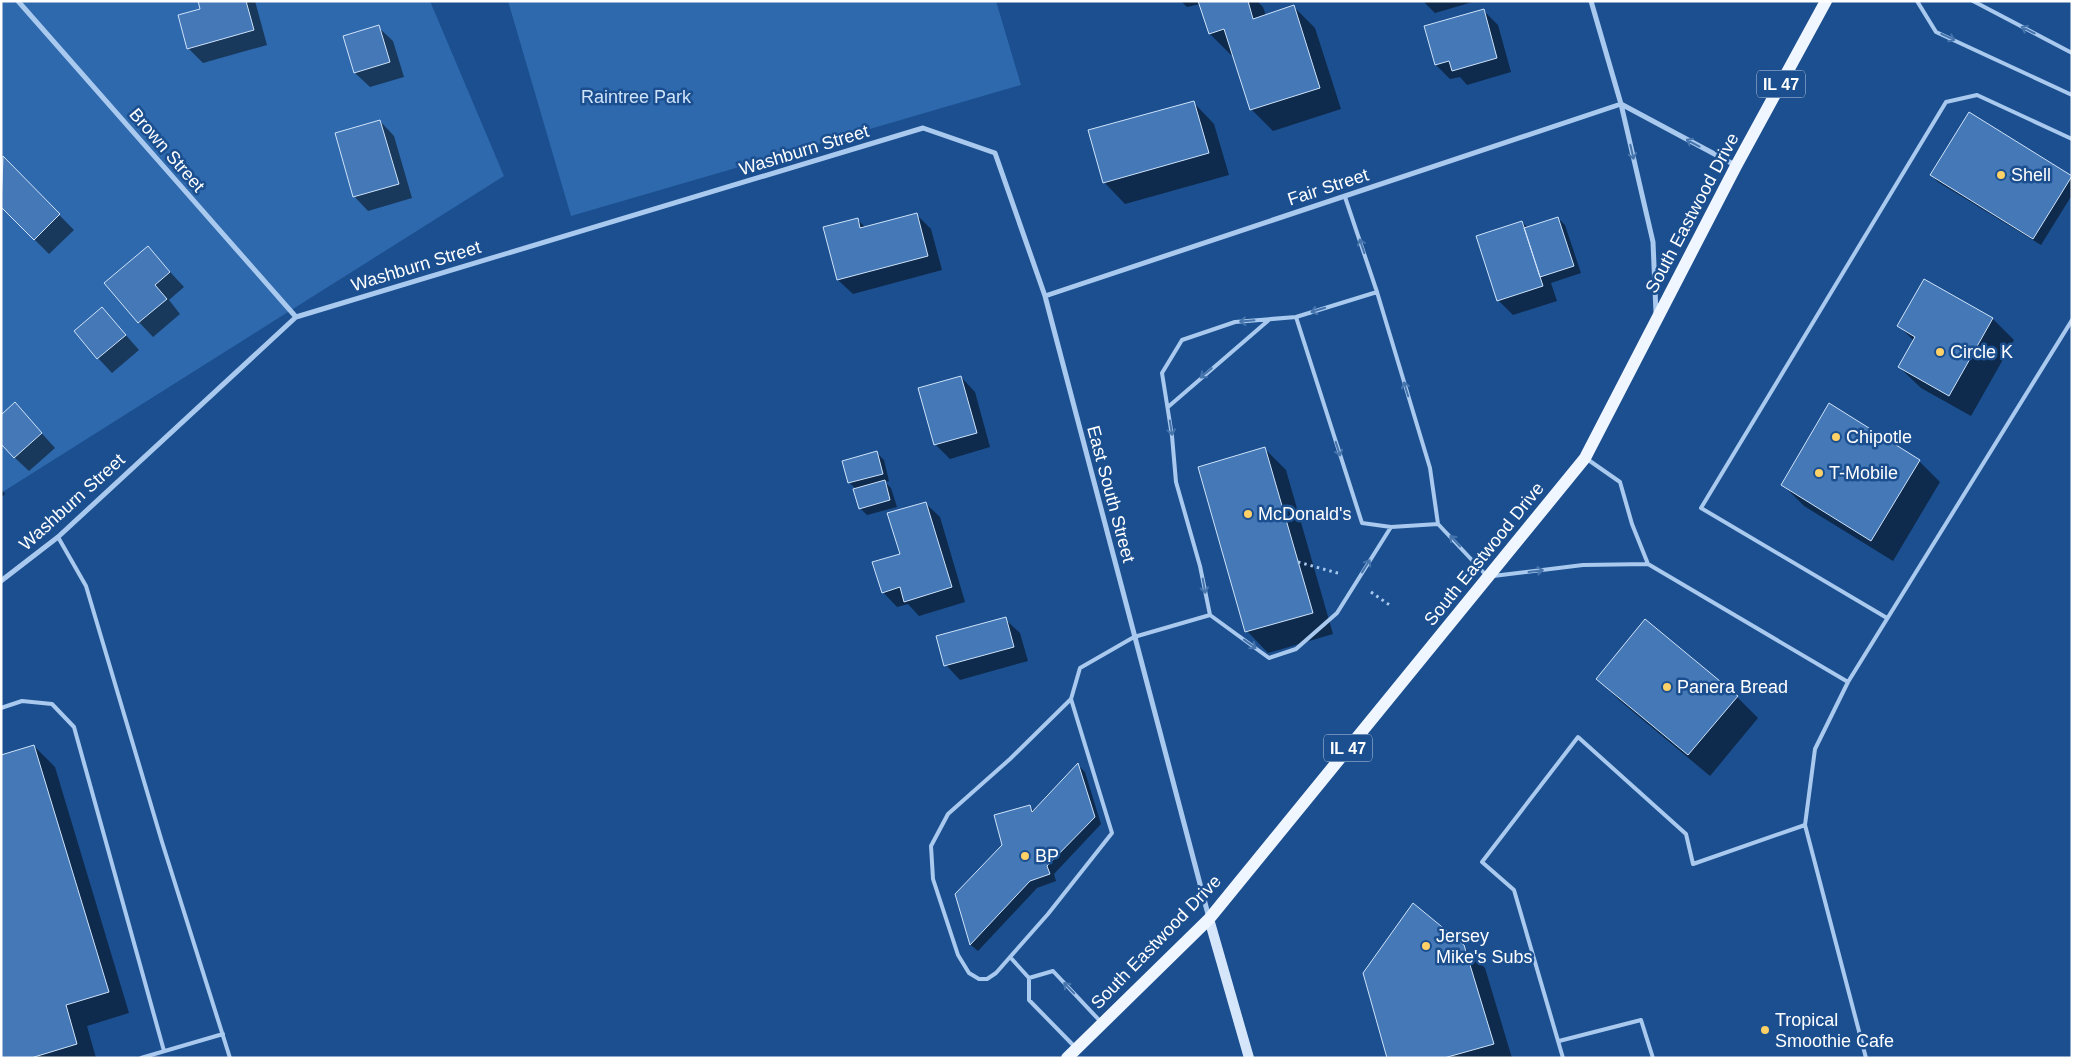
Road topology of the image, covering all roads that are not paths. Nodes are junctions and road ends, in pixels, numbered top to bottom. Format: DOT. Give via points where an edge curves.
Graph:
graph roads {
  1 [pos="18,1"];
  2 [pos="1591,1"];
  3 [pos="1826,1"];
  4 [pos="1917,1"];
  5 [pos="1973,1"];
  6 [pos="2072,53"];
  7 [pos="2072,95"];
  8 [pos="1621,104"];
  9 [pos="923,128"];
  10 [pos="2072,139"];
  11 [pos="1736,166"];
  12 [pos="1344,197"];
  13 [pos="1377,292"];
  14 [pos="1045,296"];
  15 [pos="296,316"];
  16 [pos="1296,317"];
  17 [pos="1270,319"];
  18 [pos="1657,319"];
  19 [pos="2072,320"];
  20 [pos="1168,408"];
  21 [pos="1585,458"];
  22 [pos="1438,524"];
  23 [pos="1391,527"];
  24 [pos="58,537"];
  25 [pos="1648,564"];
  26 [pos="1488,577"];
  27 [pos="1,581"];
  28 [pos="1210,615"];
  29 [pos="1887,618"];
  30 [pos="1134,637"];
  31 [pos="1848,682"];
  32 [pos="1071,699"];
  33 [pos="1,708"];
  34 [pos="1805,826"];
  35 [pos="1209,918"];
  36 [pos="1010,957"];
  37 [pos="1029,978"];
  38 [pos="1102,1022"];
  39 [pos="223,1034"];
  40 [pos="1559,1041"];
  41 [pos="164,1051"];
  42 [pos="1072,1053"];
  43 [pos="141,1058"];
  44 [pos="230,1058"];
  45 [pos="1249,1058"];
  46 [pos="1564,1058"];
  47 [pos="1652,1058"];
  48 [pos="1866,1058"];
  1 -- 15 [label="street, Brown Street"];
  2 -- 8 [label="street"];
  3 -- 11 [label="main road, South Eastwood Drive / IL 47"];
  4 -- 7 [label="lane, one-way" via="1936,32"];
  6 -- 5 [label="lane, one-way"];
  11 -- 8 [label="street, one-way"];
  8 -- 12 [label="street, Fair Street"];
  8 -- 18 [label="street, one-way" via="1653,242"];
  9 -- 14 [label="street, East South Street" via="995,153"];
  9 -- 15 [label="street, Washburn Street"];
  10 -- 29 [label="lane" via="1976,95 1946,102 1701,508"];
  11 -- 18 [label="main road, South Eastwood Drive / IL 47"];
  13 -- 12 [label="lane, one-way"];
  12 -- 14 [label="street, Fair Street"];
  13 -- 16 [label="lane, one-way"];
  22 -- 13 [label="lane, one-way" via="1430,468"];
  14 -- 30 [label="street, East South Street"];
  15 -- 24 [label="street, Washburn Street"];
  16 -- 17 [label="lane"];
  16 -- 23 [label="lane, one-way" via="1362,523"];
  17 -- 20 [label="lane, one-way"];
  17 -- 20 [label="lane, one-way" via="1235,322 1182,340 1162,373"];
  18 -- 21 [label="main road, South Eastwood Drive / IL 47"];
  19 -- 29 [label="lane"];
  20 -- 28 [label="lane, one-way" via="1176,482"];
  21 -- 25 [label="lane" via="1620,482"];
  21 -- 26 [label="main road, South Eastwood Drive / IL 47"];
  22 -- 23 [label="lane"];
  26 -- 22 [label="lane, one-way"];
  28 -- 23 [label="lane, one-way" via="1269,658 1296,649 1337,613"];
  24 -- 27 [label="street, Washburn Street"];
  24 -- 39 [label="lane" via="86,586"];
  26 -- 25 [label="lane, one-way" via="1583,565"];
  25 -- 31 [label="lane"];
  26 -- 35 [label="main road, South Eastwood Drive / IL 47"];
  28 -- 30 [label="lane"];
  29 -- 31 [label="lane"];
  30 -- 32 [label="lane" via="1080,668"];
  30 -- 35 [label="street, East South Street"];
  31 -- 34 [label="lane" via="1815,749"];
  32 -- 36 [label="lane" via="1112,832"];
  32 -- 36 [label="lane" via="948,814 931,846 933,880 958,955 970,973 979,979 987,979"];
  33 -- 41 [label="lane" via="22,701 52,704 74,727"];
  34 -- 40 [label="lane" via="1693,864 1686,834 1578,737 1482,862 1514,890"];
  34 -- 48 [label="lane"];
  35 -- 38 [label="main road, South Eastwood Drive / IL 47"];
  35 -- 45 [label="street"];
  36 -- 37 [label="lane"];
  38 -- 37 [label="lane, one-way" via="1053,971"];
  37 -- 42 [label="lane" via="1029,1000"];
  38 -- 42 [label="main road, South Eastwood Drive / IL 47"];
  39 -- 41 [label="lane"];
  39 -- 44 [label="lane"];
  40 -- 46 [label="lane"];
  40 -- 47 [label="lane" via="1641,1020"];
  41 -- 43 [label="lane"];
}
